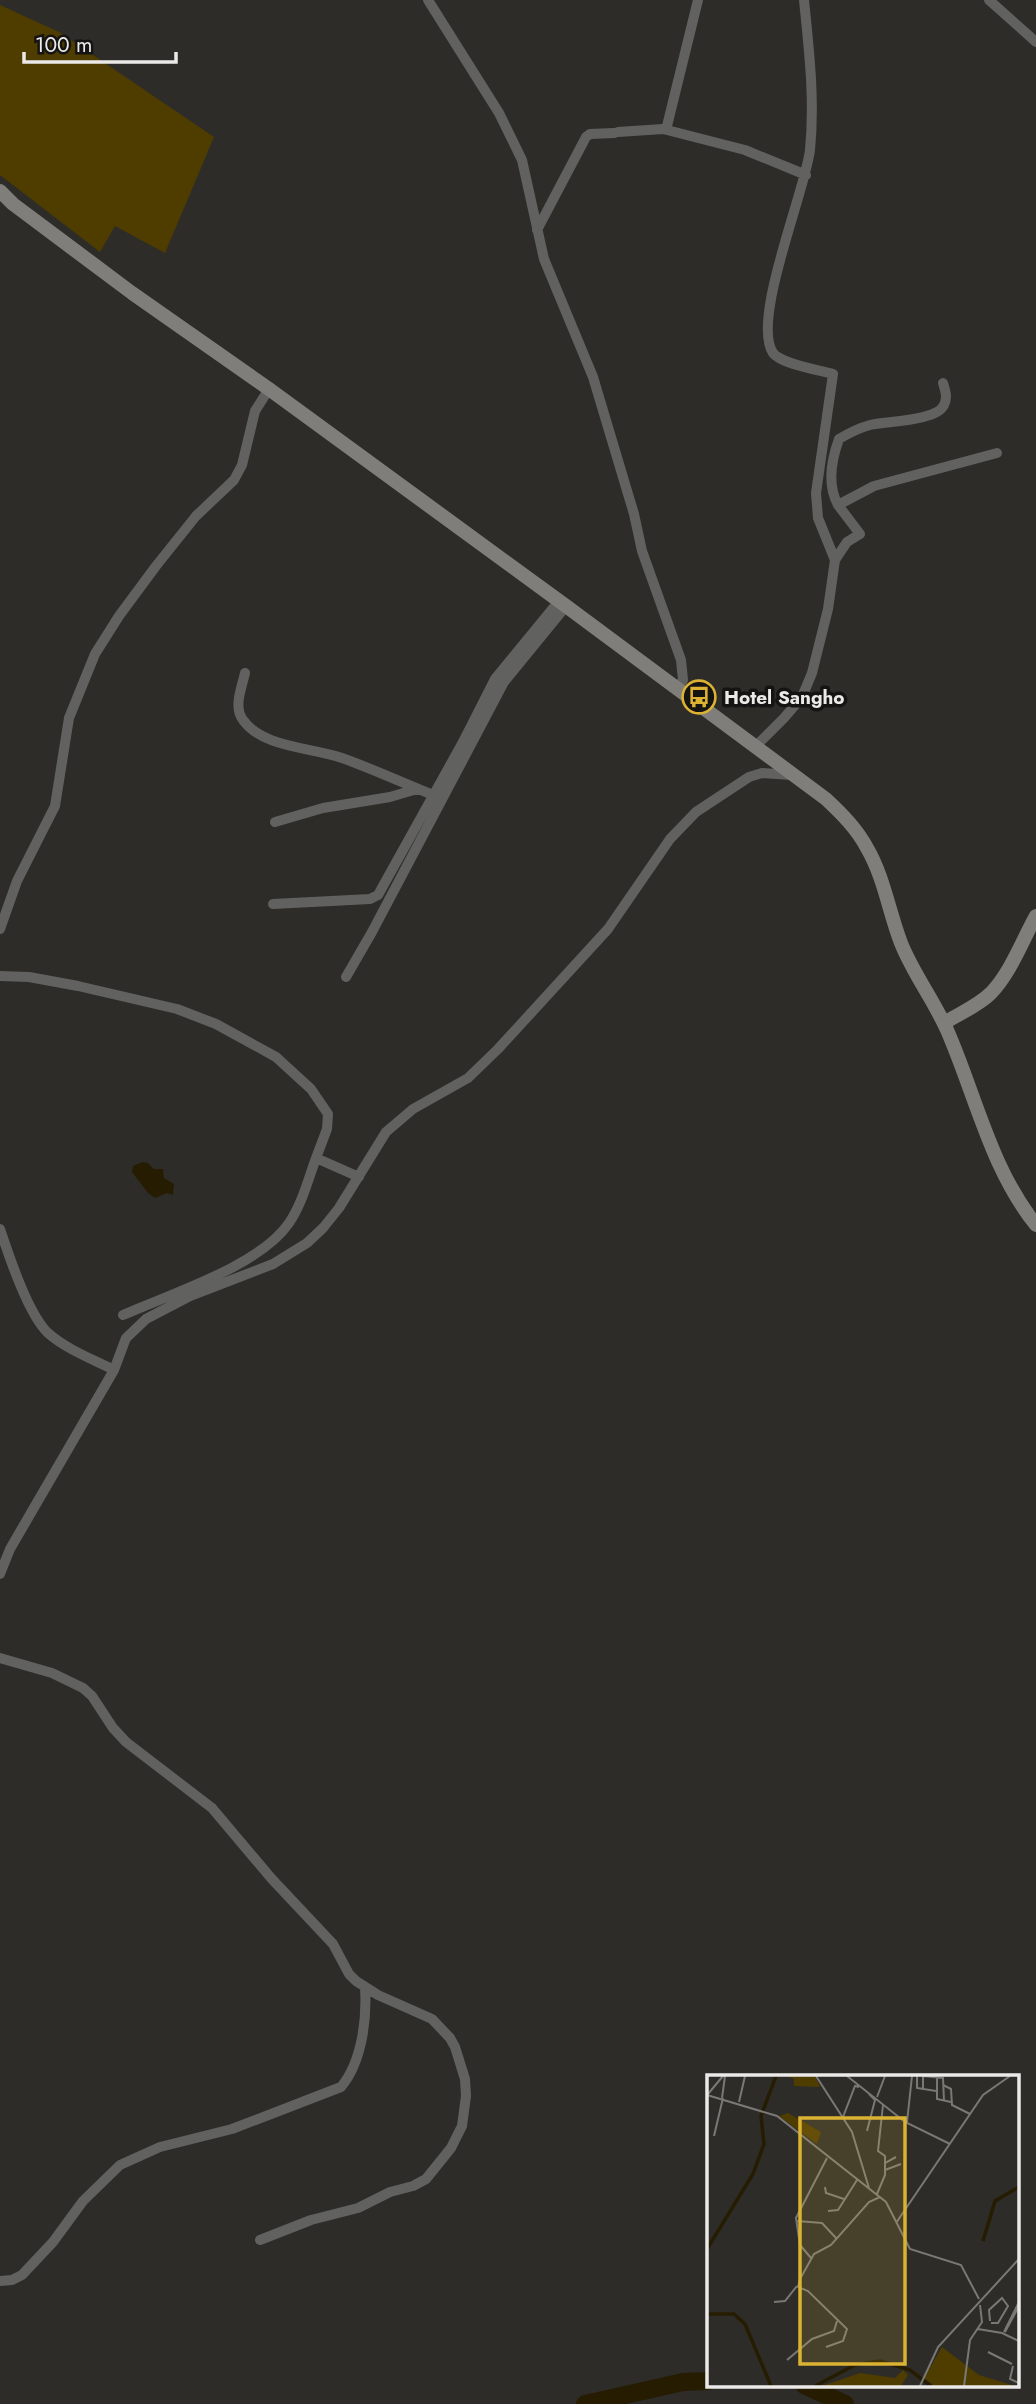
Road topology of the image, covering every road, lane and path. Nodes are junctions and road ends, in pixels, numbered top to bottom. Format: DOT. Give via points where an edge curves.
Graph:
graph roads {
  1 [pos="428,0"];
  2 [pos="698,0"];
  3 [pos="804,0"];
  4 [pos="989,0"];
  5 [pos="1036,42"];
  6 [pos="663,129"];
  7 [pos="806,175"];
  8 [pos="0,191"];
  9 [pos="537,229"];
  10 [pos="943,383"];
  11 [pos="269,389"];
  12 [pos="997,453"];
  13 [pos="838,505"];
  14 [pos="835,560"];
  15 [pos="562,603"];
  16 [pos="245,673"];
  17 [pos="677,688"];
  18 [pos="756,746"];
  19 [pos="791,775"];
  20 [pos="417,789"];
  21 [pos="433,795"];
  22 [pos="275,822"];
  23 [pos="273,904"];
  24 [pos="1036,916"];
  25 [pos="0,929"];
  26 [pos="0,976"];
  27 [pos="346,977"];
  28 [pos="944,1023"];
  29 [pos="316,1158"];
  30 [pos="359,1177"];
  31 [pos="1036,1225"];
  32 [pos="0,1229"];
  33 [pos="123,1315"];
  34 [pos="114,1370"];
  35 [pos="0,1574"];
  36 [pos="0,1658"];
  37 [pos="365,1988"];
  38 [pos="260,2240"];
  39 [pos="0,2281"];
  1 -- 9 [label="street" via="513,137 529,184"];
  2 -- 6 [label="street"];
  3 -- 7 [label="street" via="812,99"];
  4 -- 5 [label="street"];
  6 -- 7 [label="street" via="745,150"];
  6 -- 9 [label="street" via="586,137"];
  7 -- 14 [label="street" via="770,303 769,343 782,359 833,374 816,493 818,518"];
  8 -- 11 [label="street" via="132,293"];
  9 -- 17 [label="street" via="551,281 593,377 642,551 681,660 682,680"];
  10 -- 13 [label="street" via="944,405 930,416 868,426 839,439 830,482"];
  11 -- 15 [label="street"];
  11 -- 25 [label="street" via="255,411 234,480 196,516 134,593 95,654 69,718 55,806 17,881"];
  12 -- 13 [label="street" via="874,486"];
  13 -- 14 [label="street" via="860,534 847,541"];
  14 -- 18 [label="street" via="828,609 808,685 794,708"];
  15 -- 17 [label="street"];
  15 -- 21 [label="street" via="495,679"];
  15 -- 27 [label="street" via="503,682"];
  16 -- 20 [label="street" via="237,708 257,734 342,758"];
  17 -- 18 [label="street"];
  18 -- 19 [label="street"];
  19 -- 28 [label="street" via="836,808 868,848 903,947"];
  19 -- 30 [label="street" via="749,777 684,823 593,946 468,1078 399,1119"];
  20 -- 21 [label="street"];
  20 -- 22 [label="street"];
  21 -- 23 [label="street" via="375,897"];
  24 -- 28 [label="street" via="993,991"];
  26 -- 29 [label="street" via="78,986 177,1009 216,1024 276,1057 311,1090 328,1114"];
  28 -- 31 [label="street" via="993,1149"];
  29 -- 30 [label="street"];
  29 -- 33 [label="street" via="298,1208 272,1241 239,1265"];
  30 -- 34 [label="street" via="307,1243 256,1271 160,1310 126,1338"];
  32 -- 34 [label="street" via="32,1310 46,1331"];
  34 -- 35 [label="street"];
  36 -- 37 [label="street" via="70,1680 92,1696 126,1742 212,1808 325,1935 349,1974"];
  37 -- 38 [label="street" via="432,2019 450,2038 465,2079 465,2111 457,2139 421,2183"];
  37 -- 39 [label="street" via="363,2035 341,2087 232,2129 160,2147 120,2165 83,2201 22,2275"];
}
